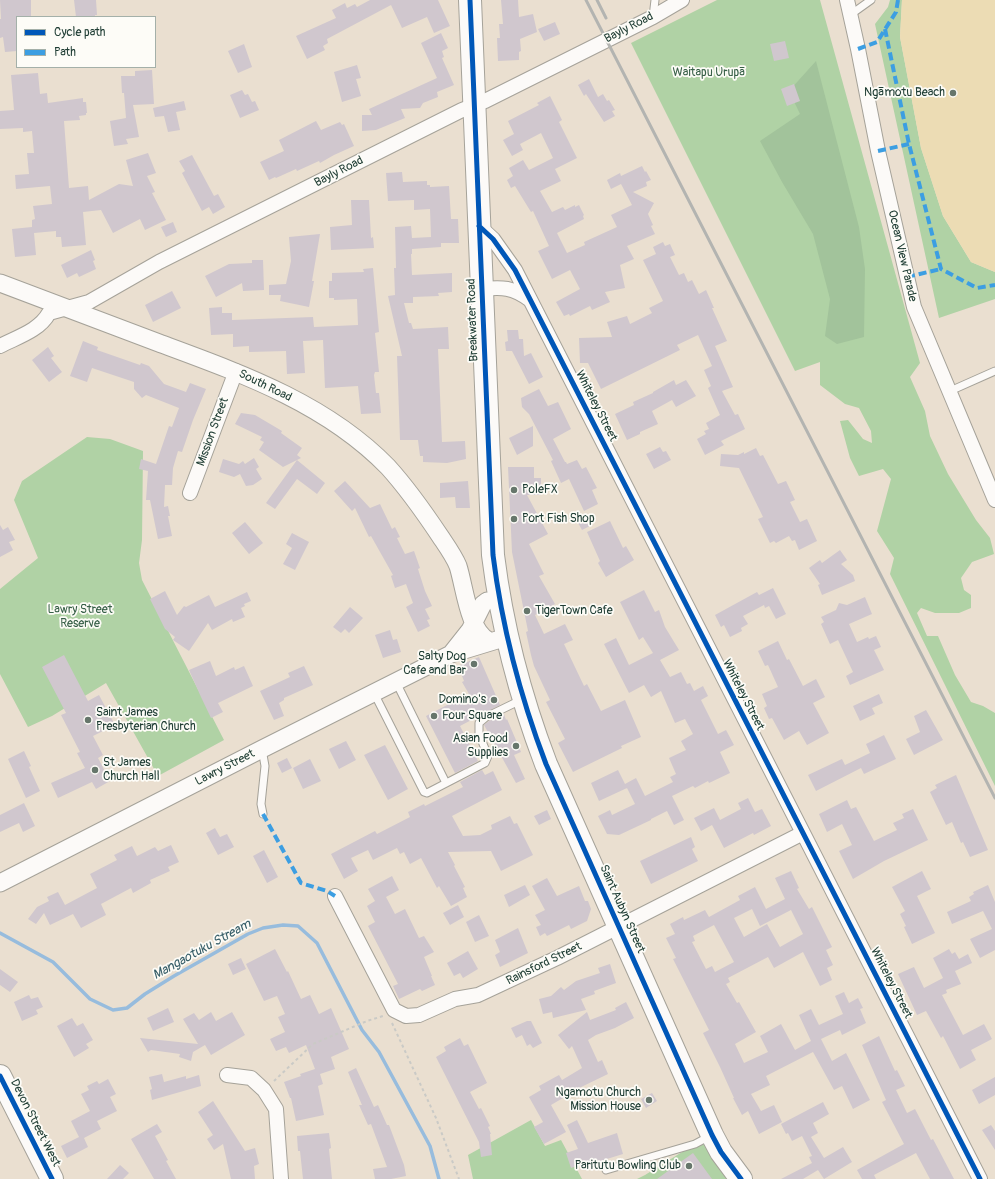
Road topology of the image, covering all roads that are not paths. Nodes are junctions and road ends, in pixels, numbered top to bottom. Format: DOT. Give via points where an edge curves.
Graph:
graph roads {
  1 [pos="470,0"];
  2 [pos="655,0"];
  3 [pos="682,0"];
  4 [pos="847,0"];
  5 [pos="871,0"];
  6 [pos="850,15"];
  7 [pos="653,17"];
  8 [pos="474,105"];
  9 [pos="480,226"];
  10 [pos="0,283"];
  11 [pos="482,289"];
  12 [pos="530,300"];
  13 [pos="67,309"];
  14 [pos="0,346"];
  15 [pos="236,372"];
  16 [pos="995,372"];
  17 [pos="950,391"];
  18 [pos="190,493"];
  19 [pos="995,500"];
  20 [pos="462,580"];
  21 [pos="493,601"];
  22 [pos="474,623"];
  23 [pos="498,639"];
  24 [pos="451,654"];
  25 [pos="396,682"];
  26 [pos="374,693"];
  27 [pos="523,699"];
  28 [pos="262,749"];
  29 [pos="446,783"];
  30 [pos="263,814"];
  31 [pos="803,833"];
  32 [pos="0,883"];
  33 [pos="335,896"];
  34 [pos="618,926"];
  35 [pos="227,1075"];
  36 [pos="0,1076"];
  37 [pos="712,1135"];
  38 [pos="606,1170"];
  39 [pos="52,1179"];
  40 [pos="282,1179"];
  41 [pos="741,1179"];
  42 [pos="980,1179"];
  1 -- 8 [label="main road, Breakwater Road"];
  2 -- 7 [label="lane"];
  3 -- 7 [label="street, Bayly Road"];
  4 -- 6 [label="street, Ocean View Parade"];
  5 -- 6 [label="lane"];
  6 -- 17 [label="street, Ocean View Parade" via="914,307"];
  7 -- 8 [label="street, Bayly Road"];
  8 -- 9 [label="main road, Breakwater Road"];
  8 -- 13 [label="street, Bayly Road" via="159,262 89,302"];
  9 -- 11 [label="main road, Breakwater Road"];
  9 -- 12 [label="street, Whiteley Street" via="509,260"];
  10 -- 13 [label="street, South Road"];
  11 -- 12 [label="street" via="510,289"];
  11 -- 21 [label="main road, Breakwater Road"];
  12 -- 31 [label="street, Whiteley Street"];
  13 -- 14 [label="street, Bayly Road" via="49,314 36,328"];
  13 -- 15 [label="street, South Road"];
  15 -- 18 [label="street, Mission Street"];
  15 -- 20 [label="street, South Road" via="317,412 374,455 400,481 432,524 448,548"];
  16 -- 17 [label="lane"];
  17 -- 19 [label="street, Ocean View Parade"];
  20 -- 21 [label="street, South Road" via="477,596"];
  20 -- 22 [label="street, South Road"];
  21 -- 22 [label="street, Lawry Street" via="483,604"];
  21 -- 23 [label="main road, Breakwater Road"];
  22 -- 23 [label="street, South Road" via="482,637"];
  22 -- 24 [label="street, Lawry Street"];
  23 -- 24 [label="street, Lawry Street"];
  23 -- 27 [label="main road, Saint Aubyn Street"];
  24 -- 25 [label="street, Lawry Street"];
  25 -- 26 [label="street, Lawry Street"];
  25 -- 29 [label="lane"];
  26 -- 28 [label="street, Lawry Street"];
  26 -- 29 [label="lane" via="424,792 429,793"];
  27 -- 29 [label="lane" via="481,720 478,730 487,753 486,762"];
  27 -- 34 [label="main road, Saint Aubyn Street" via="546,764"];
  28 -- 30 [label="lane" via="265,766 261,804"];
  28 -- 32 [label="street, Lawry Street"];
  31 -- 34 [label="street, Rainsford Street"];
  31 -- 42 [label="street, Whiteley Street"];
  33 -- 34 [label="street, Rainsford Street" via="388,1001 391,1012 406,1016 419,1015 455,999 478,995"];
  34 -- 37 [label="main road, Saint Aubyn Street"];
  35 -- 40 [label="street" via="250,1078 264,1090 276,1109"];
  36 -- 39 [label="main road, Devon Street West"];
  37 -- 38 [label="lane" via="695,1144"];
  37 -- 41 [label="main road, Saint Aubyn Street"];
}
